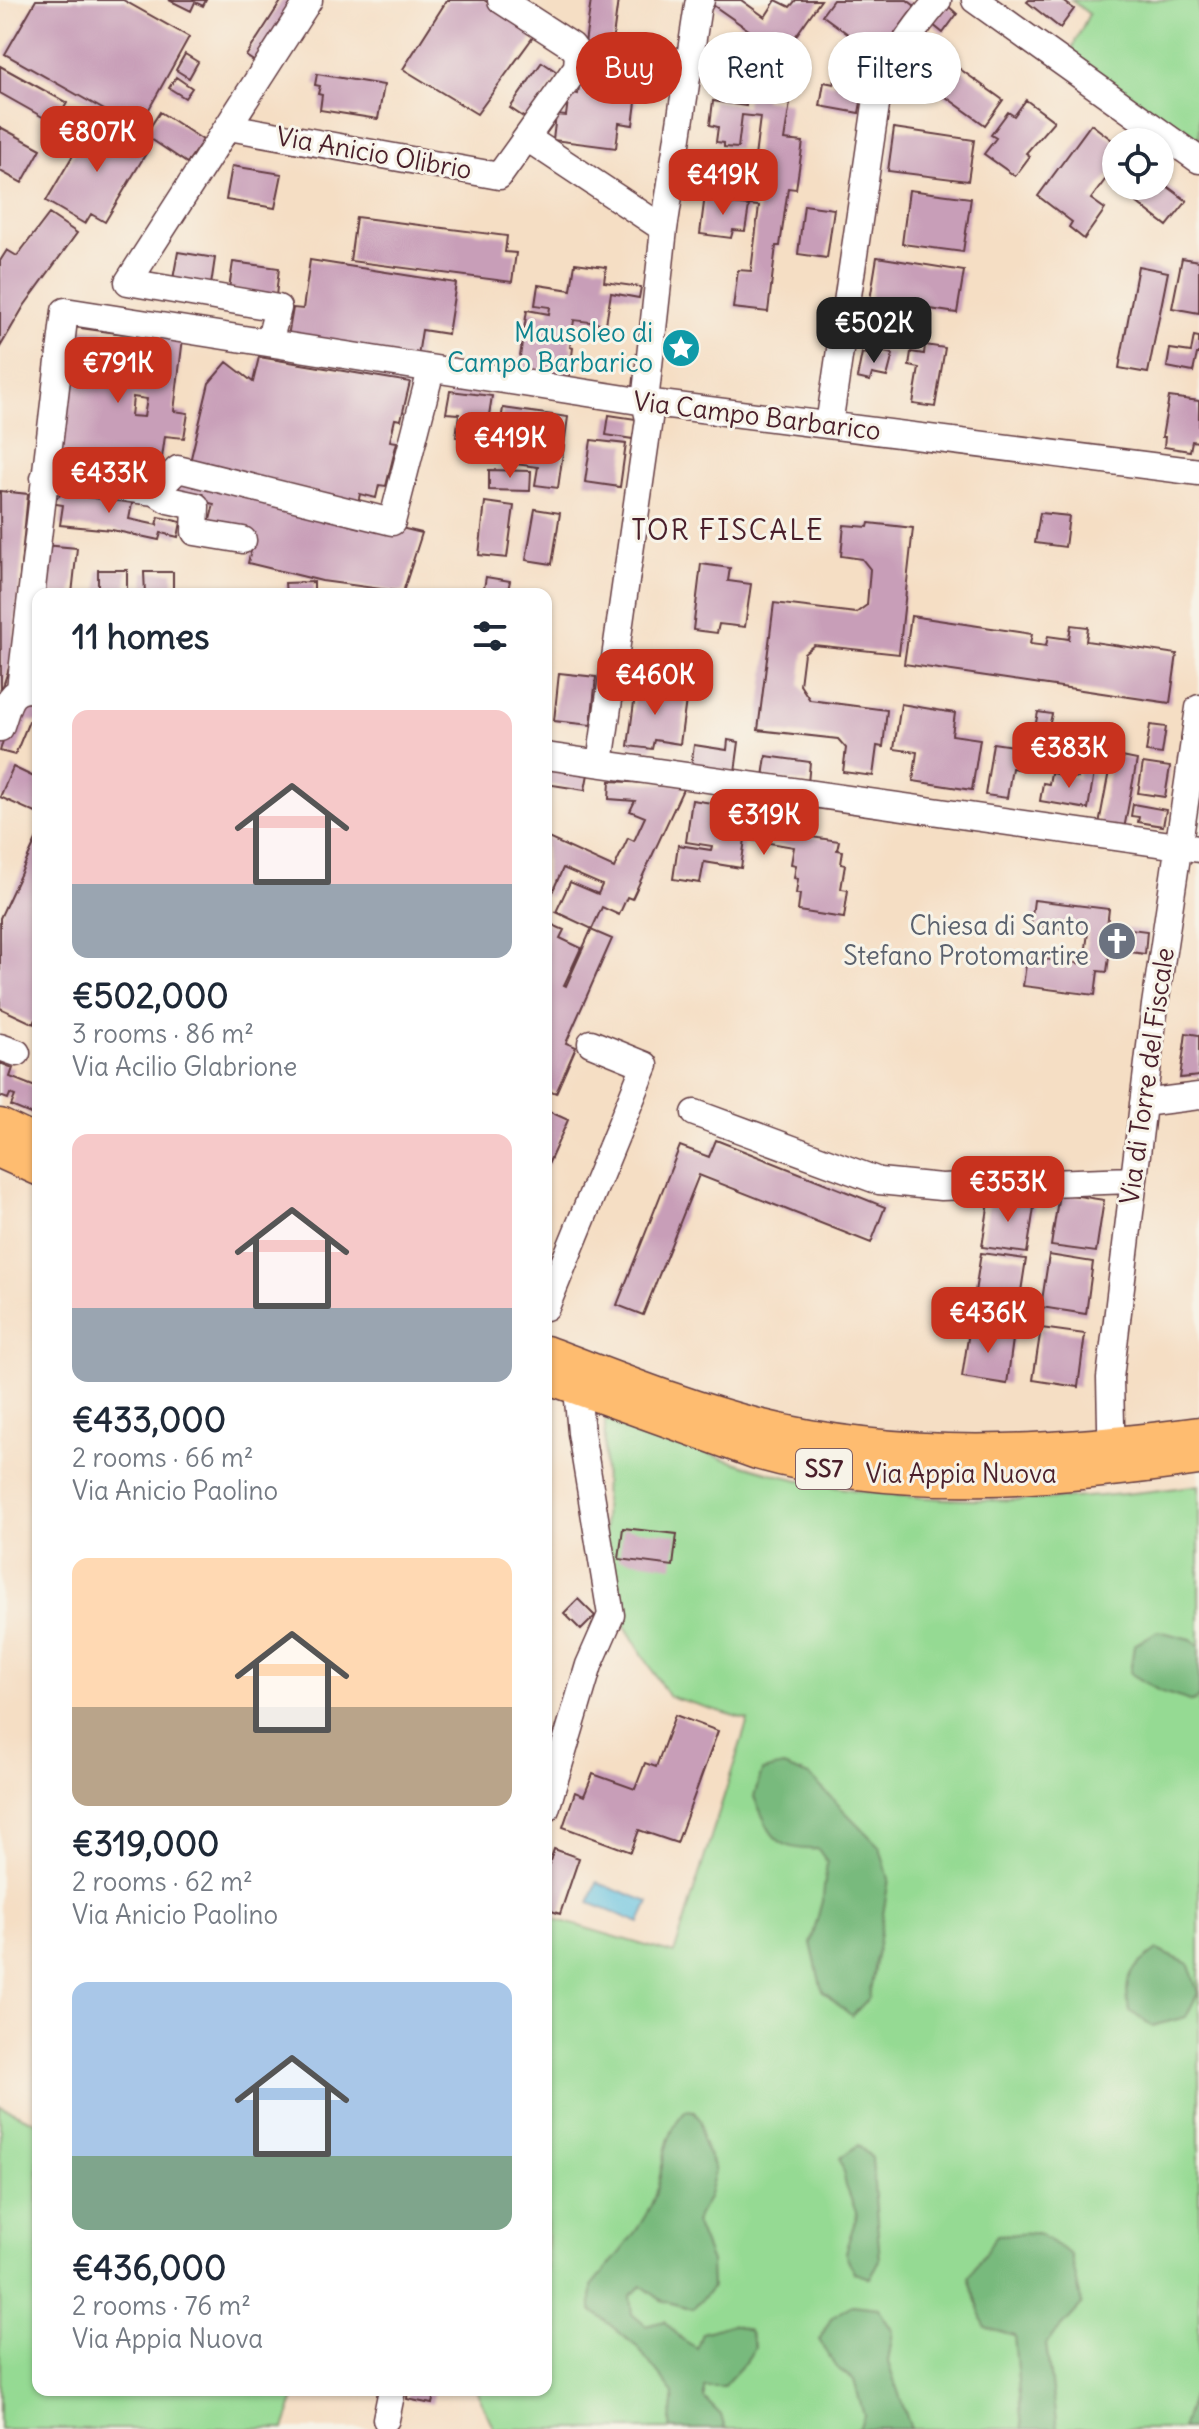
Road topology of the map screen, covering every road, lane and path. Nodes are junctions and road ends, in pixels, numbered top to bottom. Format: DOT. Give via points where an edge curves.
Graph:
graph roads {
  1 [pos="309,0"];
  2 [pos="501,0"];
  3 [pos="701,0"];
  4 [pos="938,0"];
  5 [pos="975,0"];
  6 [pos="229,127"];
  7 [pos="527,138"];
  8 [pos="1199,160"];
  9 [pos="664,229"];
  10 [pos="269,343"];
  11 [pos="431,370"];
  12 [pos="645,402"];
  13 [pos="829,425"];
  14 [pos="1199,472"];
  15 [pos="44,478"];
  16 [pos="155,492"];
  17 [pos="243,540"];
  18 [pos="36,588"];
  19 [pos="32,646"];
  20 [pos="29,688"];
  21 [pos="1199,708"];
  22 [pos="0,728"];
  23 [pos="552,757"];
  24 [pos="600,763"];
  25 [pos="1189,848"];
  26 [pos="591,1043"];
  27 [pos="1199,1096"];
  28 [pos="1143,1103"];
  29 [pos="695,1113"];
  30 [pos="0,1125"];
  31 [pos="32,1140"];
  32 [pos="0,1152"];
  33 [pos="32,1166"];
  34 [pos="1132,1180"];
  35 [pos="556,1257"];
  36 [pos="552,1277"];
  37 [pos="552,1354"];
  38 [pos="552,1379"];
  39 [pos="577,1389"];
  40 [pos="1199,1433"];
  41 [pos="1114,1458"];
  42 [pos="1199,1459"];
  43 [pos="552,1789"];
  44 [pos="391,2396"];
  45 [pos="386,2419"];
  1 -- 6 [label="street"];
  2 -- 7 [label="street" via="578,54 577,67"];
  3 -- 9 [label="street"];
  4 -- 13 [label="street" via="895,56 876,105"];
  5 -- 8 [label="street"];
  6 -- 7 [label="street, Via Anicio Olibrio" via="499,176"];
  6 -- 10 [label="street" via="128,282 278,308"];
  7 -- 9 [label="street"];
  9 -- 12 [label="street"];
  10 -- 11 [label="street, Via Campo Barbarico"];
  10 -- 15 [label="street, Via Campo Barbarico" via="65,311"];
  11 -- 12 [label="street, Via Campo Barbarico"];
  11 -- 16 [label="street" via="392,522 178,469"];
  12 -- 13 [label="street, Via Campo Barbarico"];
  12 -- 24 [label="street" via="649,419"];
  13 -- 14 [label="street, Via Campo Barbarico"];
  15 -- 16 [label="street"];
  15 -- 18 [label="street"];
  16 -- 17 [label="street" via="196,506 195,532"];
  19 -- 20 [label="street"];
  20 -- 22 [label="street" via="11,698"];
  21 -- 25 [label="street, Via di Torre del Fiscale"];
  23 -- 24 [label="street"];
  24 -- 25 [label="street"];
  25 -- 28 [label="street, Via di Torre del Fiscale" via="1155,1005"];
  26 -- 35 [label="street" via="645,1065"];
  27 -- 28 [label="street"];
  28 -- 34 [label="street, Via di Torre del Fiscale"];
  29 -- 34 [label="street" via="879,1181 941,1187"];
  30 -- 31 [label="main road"];
  32 -- 33 [label="main road"];
  34 -- 41 [label="street, Via di Torre del Fiscale" via="1110,1378"];
  35 -- 36 [label="street"];
  37 -- 41 [label="main road, Via Appia Nuova / SS7" via="709,1411 833,1440"];
  38 -- 39 [label="main road, Via Appia Nuova / SS7"];
  39 -- 41 [label="main road, Via Appia Nuova / SS7" via="757,1453 892,1478 1015,1479"];
  39 -- 43 [label="street" via="611,1615 589,1665"];
  40 -- 41 [label="main road, Via Appia Nuova / SS7"];
  41 -- 42 [label="main road, Via Appia Nuova / SS7"];
  44 -- 45 [label="street"];
}
